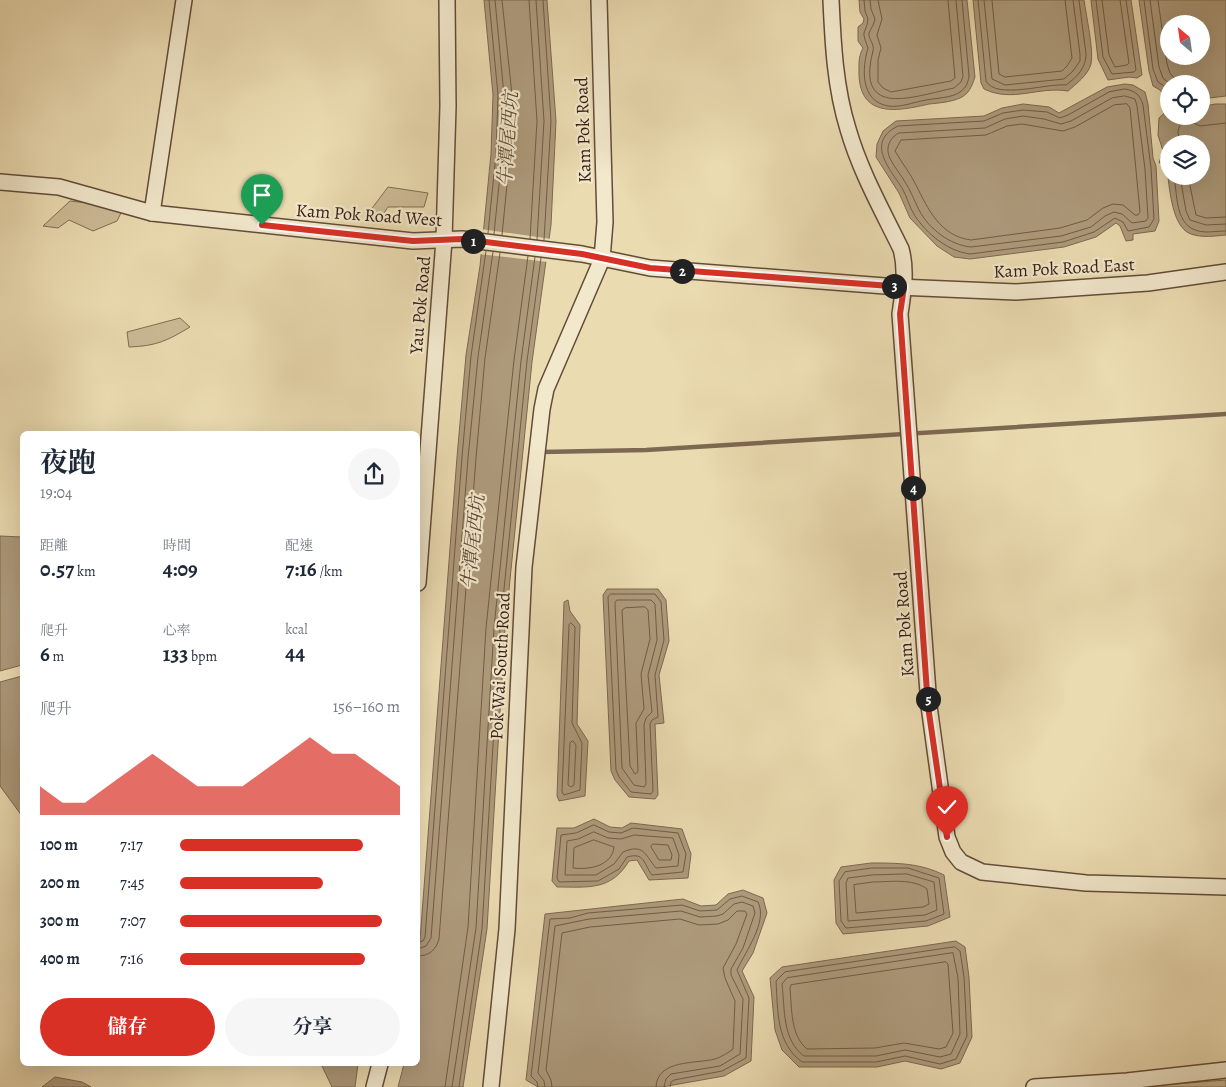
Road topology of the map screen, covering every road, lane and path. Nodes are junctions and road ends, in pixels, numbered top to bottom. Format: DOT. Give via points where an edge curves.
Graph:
graph roads {
  1 [pos="184,0"];
  2 [pos="447,0"];
  3 [pos="599,0"];
  4 [pos="831,0"];
  5 [pos="0,182"];
  6 [pos="152,213"];
  7 [pos="444,240"];
  8 [pos="602,259"];
  9 [pos="1226,272"];
  10 [pos="904,287"];
  11 [pos="420,557"];
  12 [pos="1226,887"];
  13 [pos="379,1066"];
  14 [pos="1226,1070"];
  15 [pos="374,1087"];
  16 [pos="491,1087"];
  17 [pos="1034,1087"];
  1 -- 6 [label="street"];
  2 -- 7 [label="street, Yau Pok Road"];
  3 -- 8 [label="street, Kam Pok Road" via="605,222"];
  4 -- 10 [label="street" via="835,71 848,129 866,178 901,249"];
  5 -- 6 [label="street, Kam Pok Road West" via="59,187"];
  6 -- 7 [label="street, Kam Pok Road West" via="413,241"];
  7 -- 8 [label="street, Kam Pok Road West" via="462,239"];
  7 -- 11 [label="street, Yau Pok Road"];
  8 -- 10 [label="street" via="650,268"];
  8 -- 16 [label="street, Pok Wai South Road" via="546,389 537,452 524,568 507,929"];
  9 -- 10 [label="street, Kam Pok Road East" via="1139,284 1016,292"];
  10 -- 12 [label="street, Kam Pok Road" via="900,314 928,706 947,837 953,852 961,862 982,872 1086,884"];
  13 -- 15 [label="street"];
  14 -- 17 [label="street"];
}
